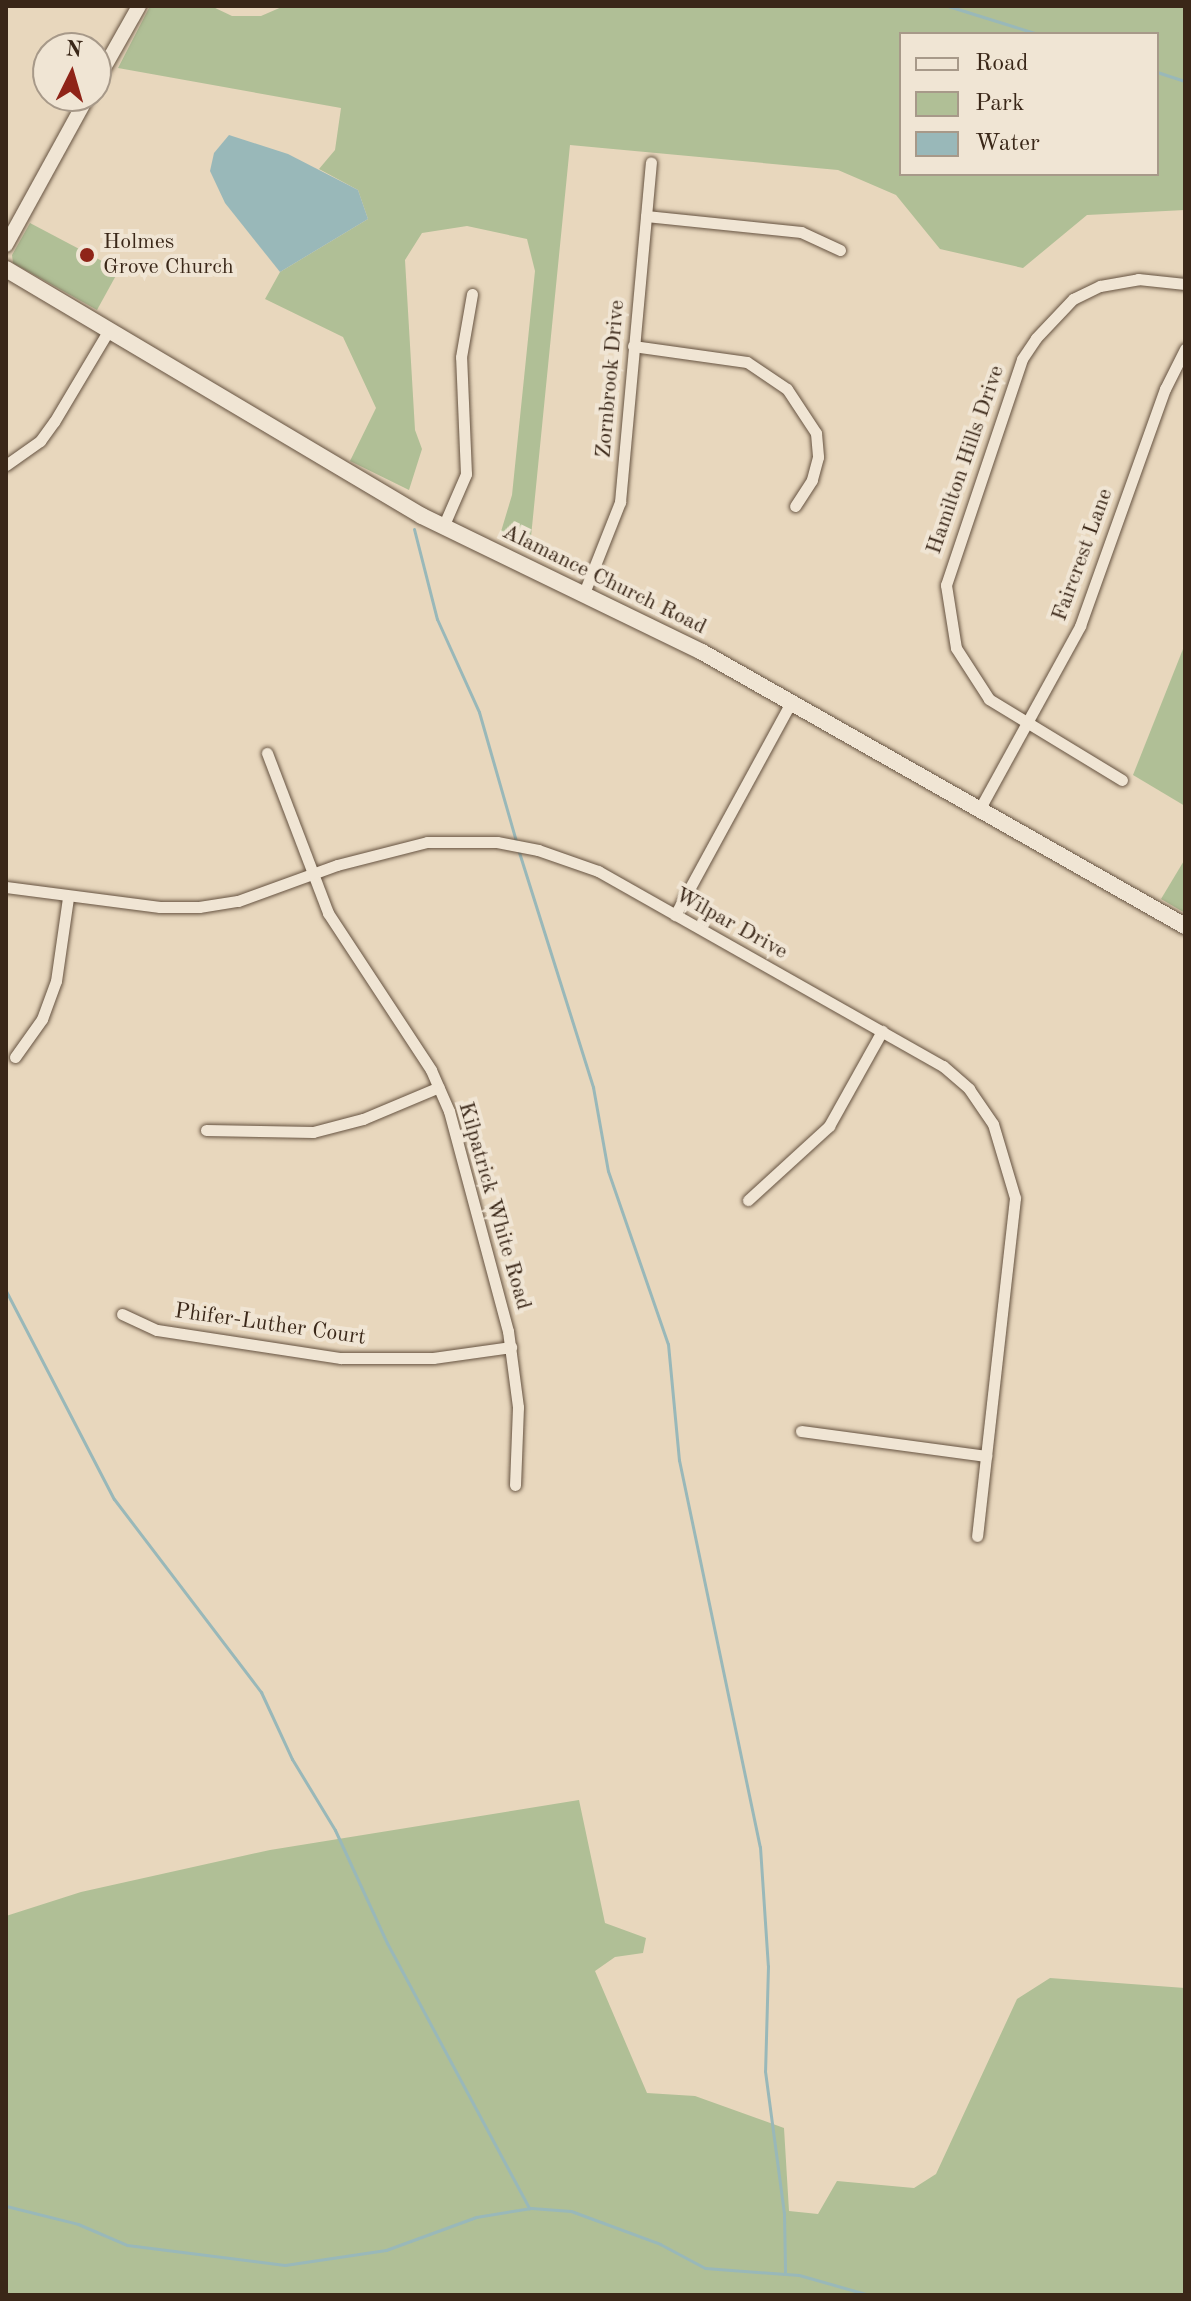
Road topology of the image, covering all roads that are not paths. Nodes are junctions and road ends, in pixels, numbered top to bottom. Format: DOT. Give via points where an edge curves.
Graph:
graph roads {
  1 [pos="139,6"];
  2 [pos="112,54"];
  3 [pos="79,112"];
  4 [pos="651,162"];
  5 [pos="646,216"];
  6 [pos="6,245"];
  7 [pos="840,250"];
  8 [pos="6,269"];
  9 [pos="1185,284"];
  10 [pos="472,294"];
  11 [pos="110,328"];
  12 [pos="633,346"];
  13 [pos="1185,349"];
  14 [pos="6,465"];
  15 [pos="795,506"];
  16 [pos="443,527"];
  17 [pos="584,593"];
  18 [pos="791,702"];
  19 [pos="1025,725"];
  20 [pos="267,753"];
  21 [pos="1122,780"];
  22 [pos="979,810"];
  23 [pos="314,876"];
  24 [pos="6,887"];
  25 [pos="68,898"];
  26 [pos="675,915"];
  27 [pos="1185,926"];
  28 [pos="882,1031"];
  29 [pos="15,1057"];
  30 [pos="439,1087"];
  31 [pos="206,1130"];
  32 [pos="748,1200"];
  33 [pos="122,1314"];
  34 [pos="511,1347"];
  35 [pos="801,1431"];
  36 [pos="986,1456"];
  37 [pos="515,1485"];
  38 [pos="977,1536"];
  1 -- 2 [label="street"];
  3 -- 6 [label="street"];
  4 -- 5 [label="street, Zornbrook Drive"];
  5 -- 7 [label="street" via="801,232"];
  5 -- 12 [label="street, Zornbrook Drive"];
  8 -- 11 [label="main road, Alamance Church Road"];
  9 -- 19 [label="street, Hamilton Hills Drive" via="1138,279 1073,299 1022,359 954,551 945,603 956,648 970,673 989,699"];
  10 -- 16 [label="street" via="461,357 466,474"];
  11 -- 14 [label="street" via="40,441"];
  11 -- 16 [label="main road, Alamance Church Road"];
  12 -- 15 [label="street" via="747,362 787,389 816,433 818,457 812,480"];
  12 -- 17 [label="street, Zornbrook Drive" via="620,502"];
  13 -- 19 [label="street, Faircrest Lane" via="1160,401 1080,626"];
  16 -- 17 [label="main road, Alamance Church Road"];
  17 -- 18 [label="main road, Alamance Church Road"];
  18 -- 22 [label="main road, Alamance Church Road"];
  18 -- 26 [label="street"];
  19 -- 21 [label="street, Hamilton Hills Drive"];
  19 -- 22 [label="street, Faircrest Lane"];
  20 -- 23 [label="street, Kilpatrick White Road"];
  22 -- 27 [label="main road, Alamance Church Road"];
  23 -- 25 [label="street, Wilpar Drive" via="238,901 199,907"];
  23 -- 26 [label="street, Wilpar Drive" via="413,844 497,842 579,863"];
  23 -- 30 [label="street, Kilpatrick White Road" via="344,944"];
  24 -- 25 [label="street, Wilpar Drive"];
  25 -- 29 [label="street" via="56,981 42,1019"];
  26 -- 28 [label="street, Wilpar Drive"];
  28 -- 32 [label="street" via="829,1126"];
  28 -- 36 [label="street, Wilpar Drive" via="943,1066 969,1089 993,1124 1011,1170 1014,1233"];
  30 -- 31 [label="street" via="363,1119 313,1132"];
  30 -- 34 [label="street, Kilpatrick White Road"];
  33 -- 34 [label="street, Phifer-Luther Court" via="157,1330 341,1358 433,1358"];
  34 -- 37 [label="street, Kilpatrick White Road" via="518,1407"];
  35 -- 36 [label="street"];
  36 -- 38 [label="street, Wilpar Drive"];
}
